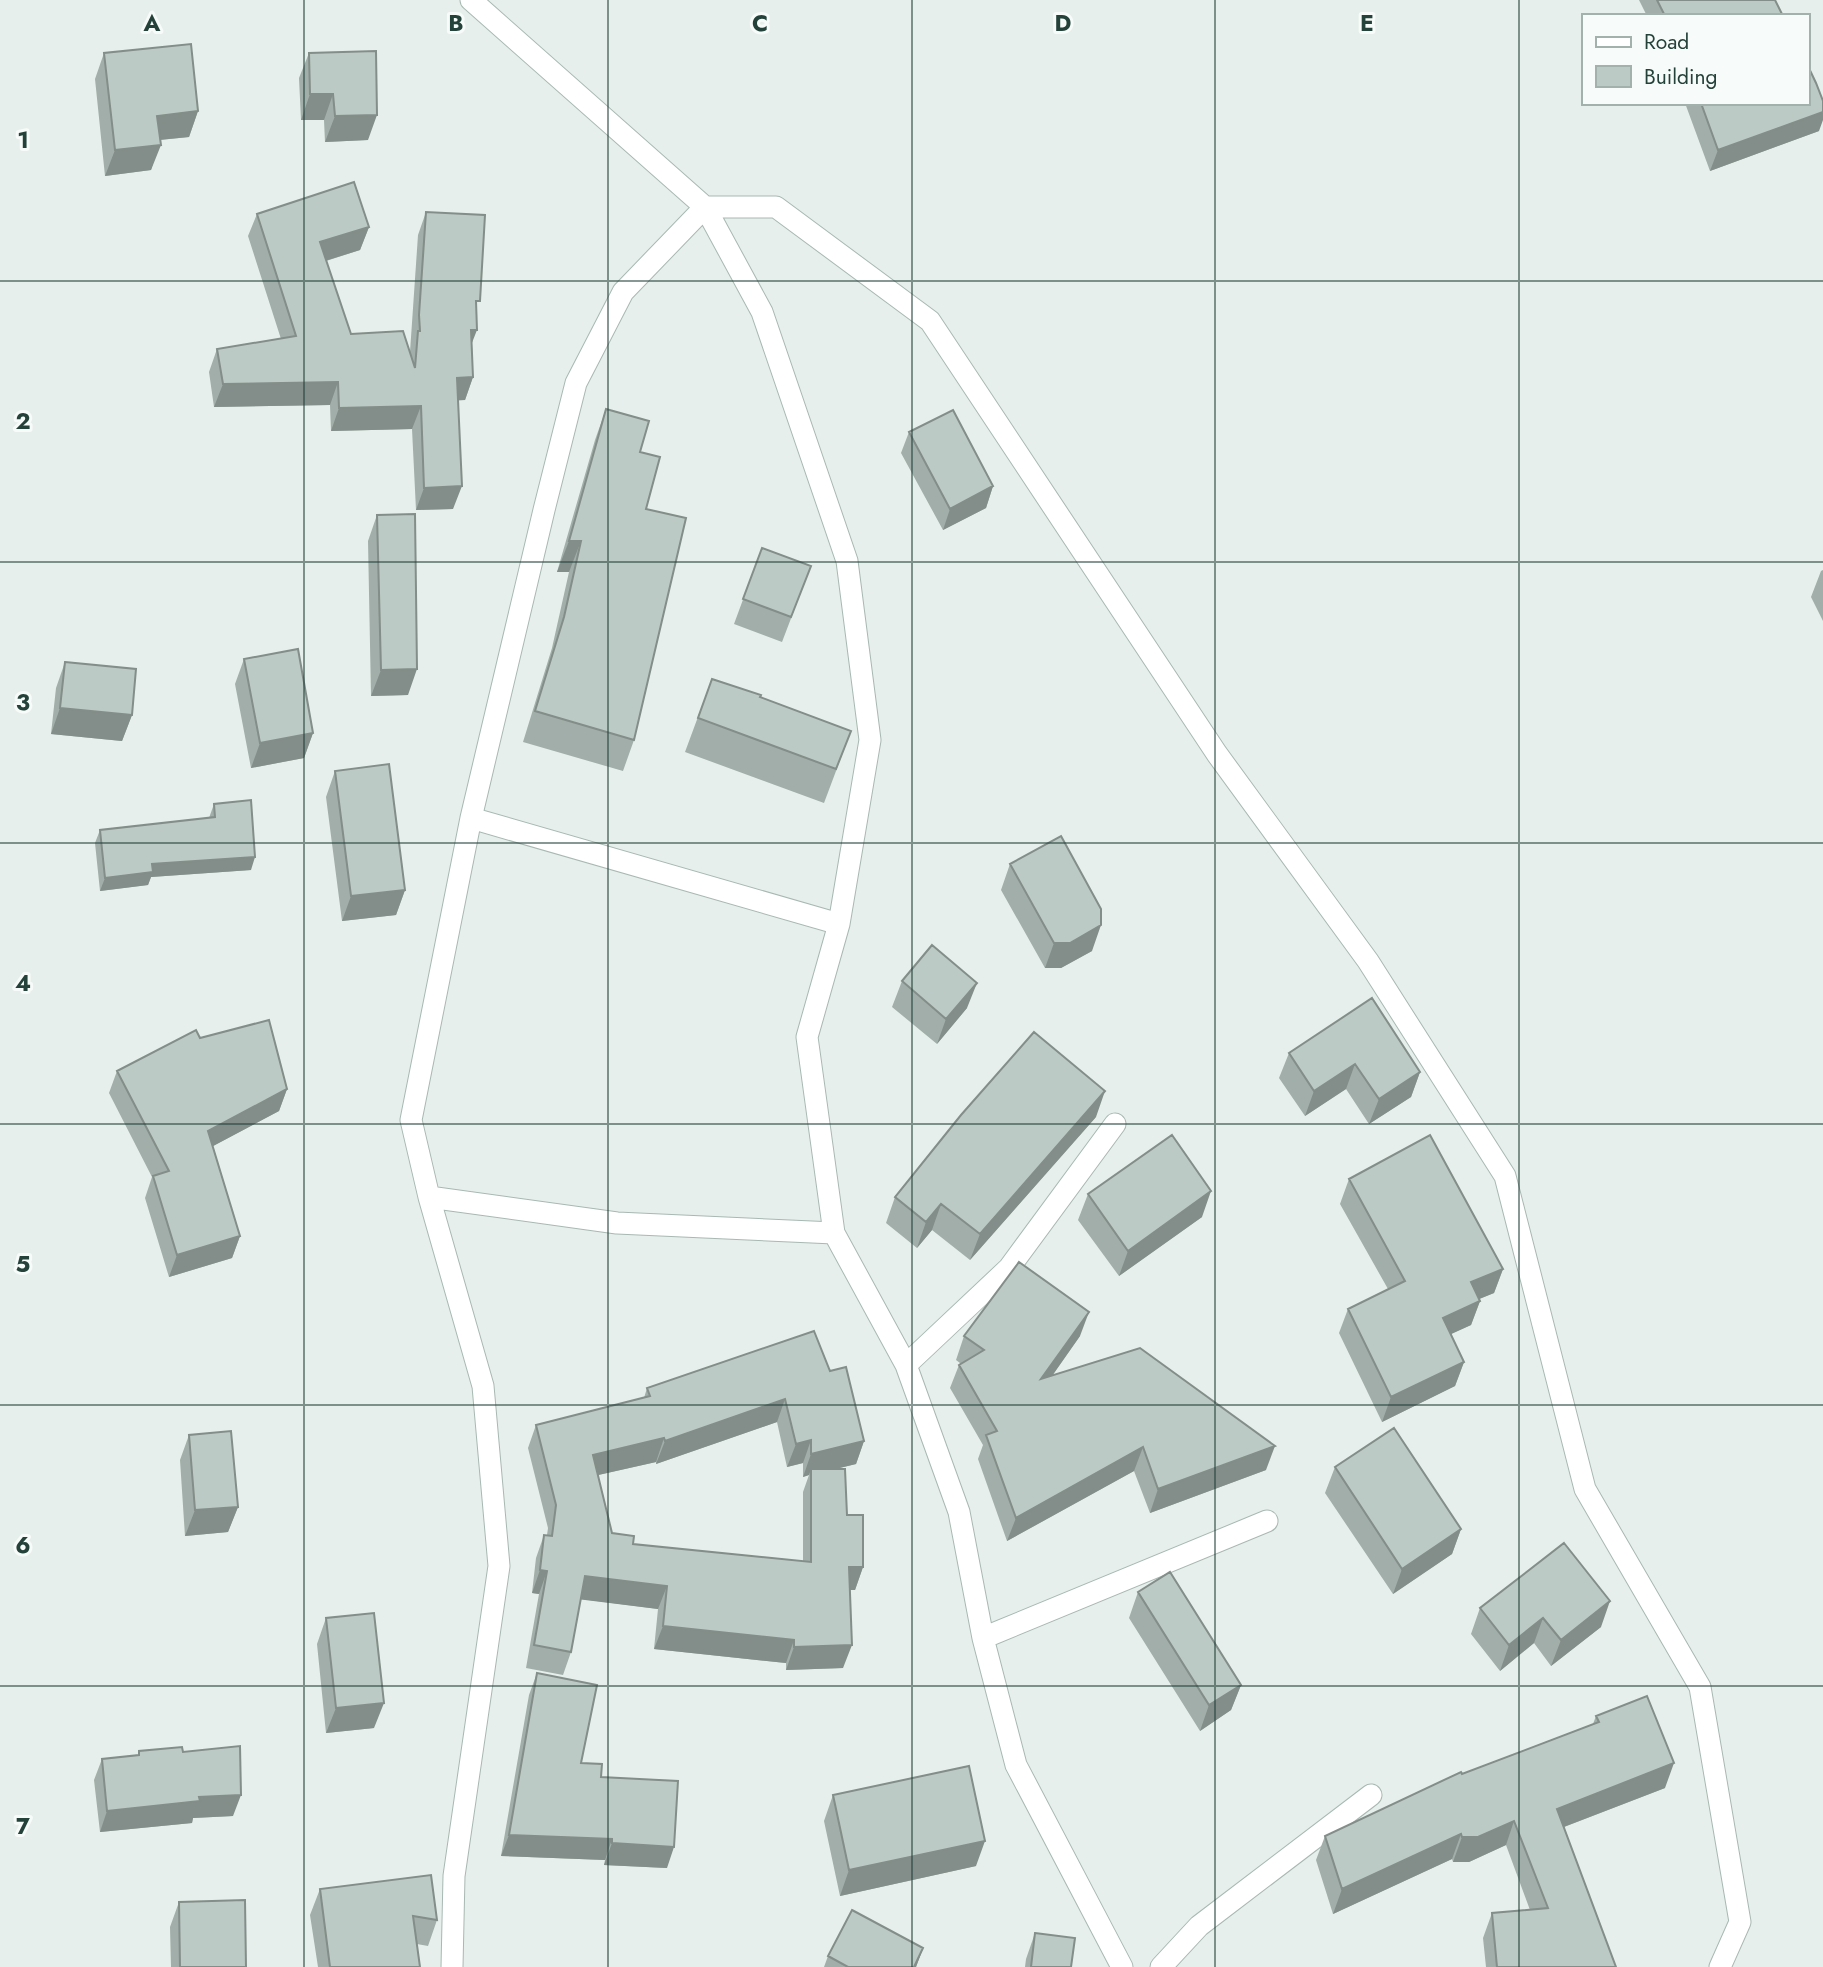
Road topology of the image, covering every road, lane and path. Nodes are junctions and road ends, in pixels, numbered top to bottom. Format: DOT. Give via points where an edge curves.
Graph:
graph roads {
  1 [pos="471,0"];
  2 [pos="705,207"];
  3 [pos="471,818"];
  4 [pos="839,924"];
  5 [pos="1115,1124"];
  6 [pos="429,1197"];
  7 [pos="834,1233"];
  8 [pos="906,1365"];
  9 [pos="1267,1521"];
  10 [pos="983,1638"];
  11 [pos="1371,1795"];
  12 [pos="452,1967"];
  13 [pos="1122,1967"];
  14 [pos="1161,1967"];
  15 [pos="1720,1967"];
  1 -- 2 [label="street"];
  2 -- 3 [label="street" via="623,292 576,383"];
  2 -- 4 [label="street" via="762,312 847,561 870,740"];
  2 -- 15 [label="street" via="776,207 930,321 1217,754 1368,961 1505,1176 1585,1489 1700,1687 1740,1922"];
  3 -- 4 [label="street"];
  3 -- 6 [label="street" via="411,1120"];
  4 -- 7 [label="street" via="807,1037"];
  5 -- 8 [label="street" via="1009,1268"];
  6 -- 7 [label="street" via="617,1223"];
  6 -- 12 [label="street" via="482,1386 499,1566 454,1876"];
  7 -- 8 [label="street"];
  8 -- 10 [label="street" via="959,1512"];
  9 -- 10 [label="street"];
  10 -- 13 [label="street" via="1016,1765"];
  11 -- 14 [label="street" via="1199,1926"];
}
